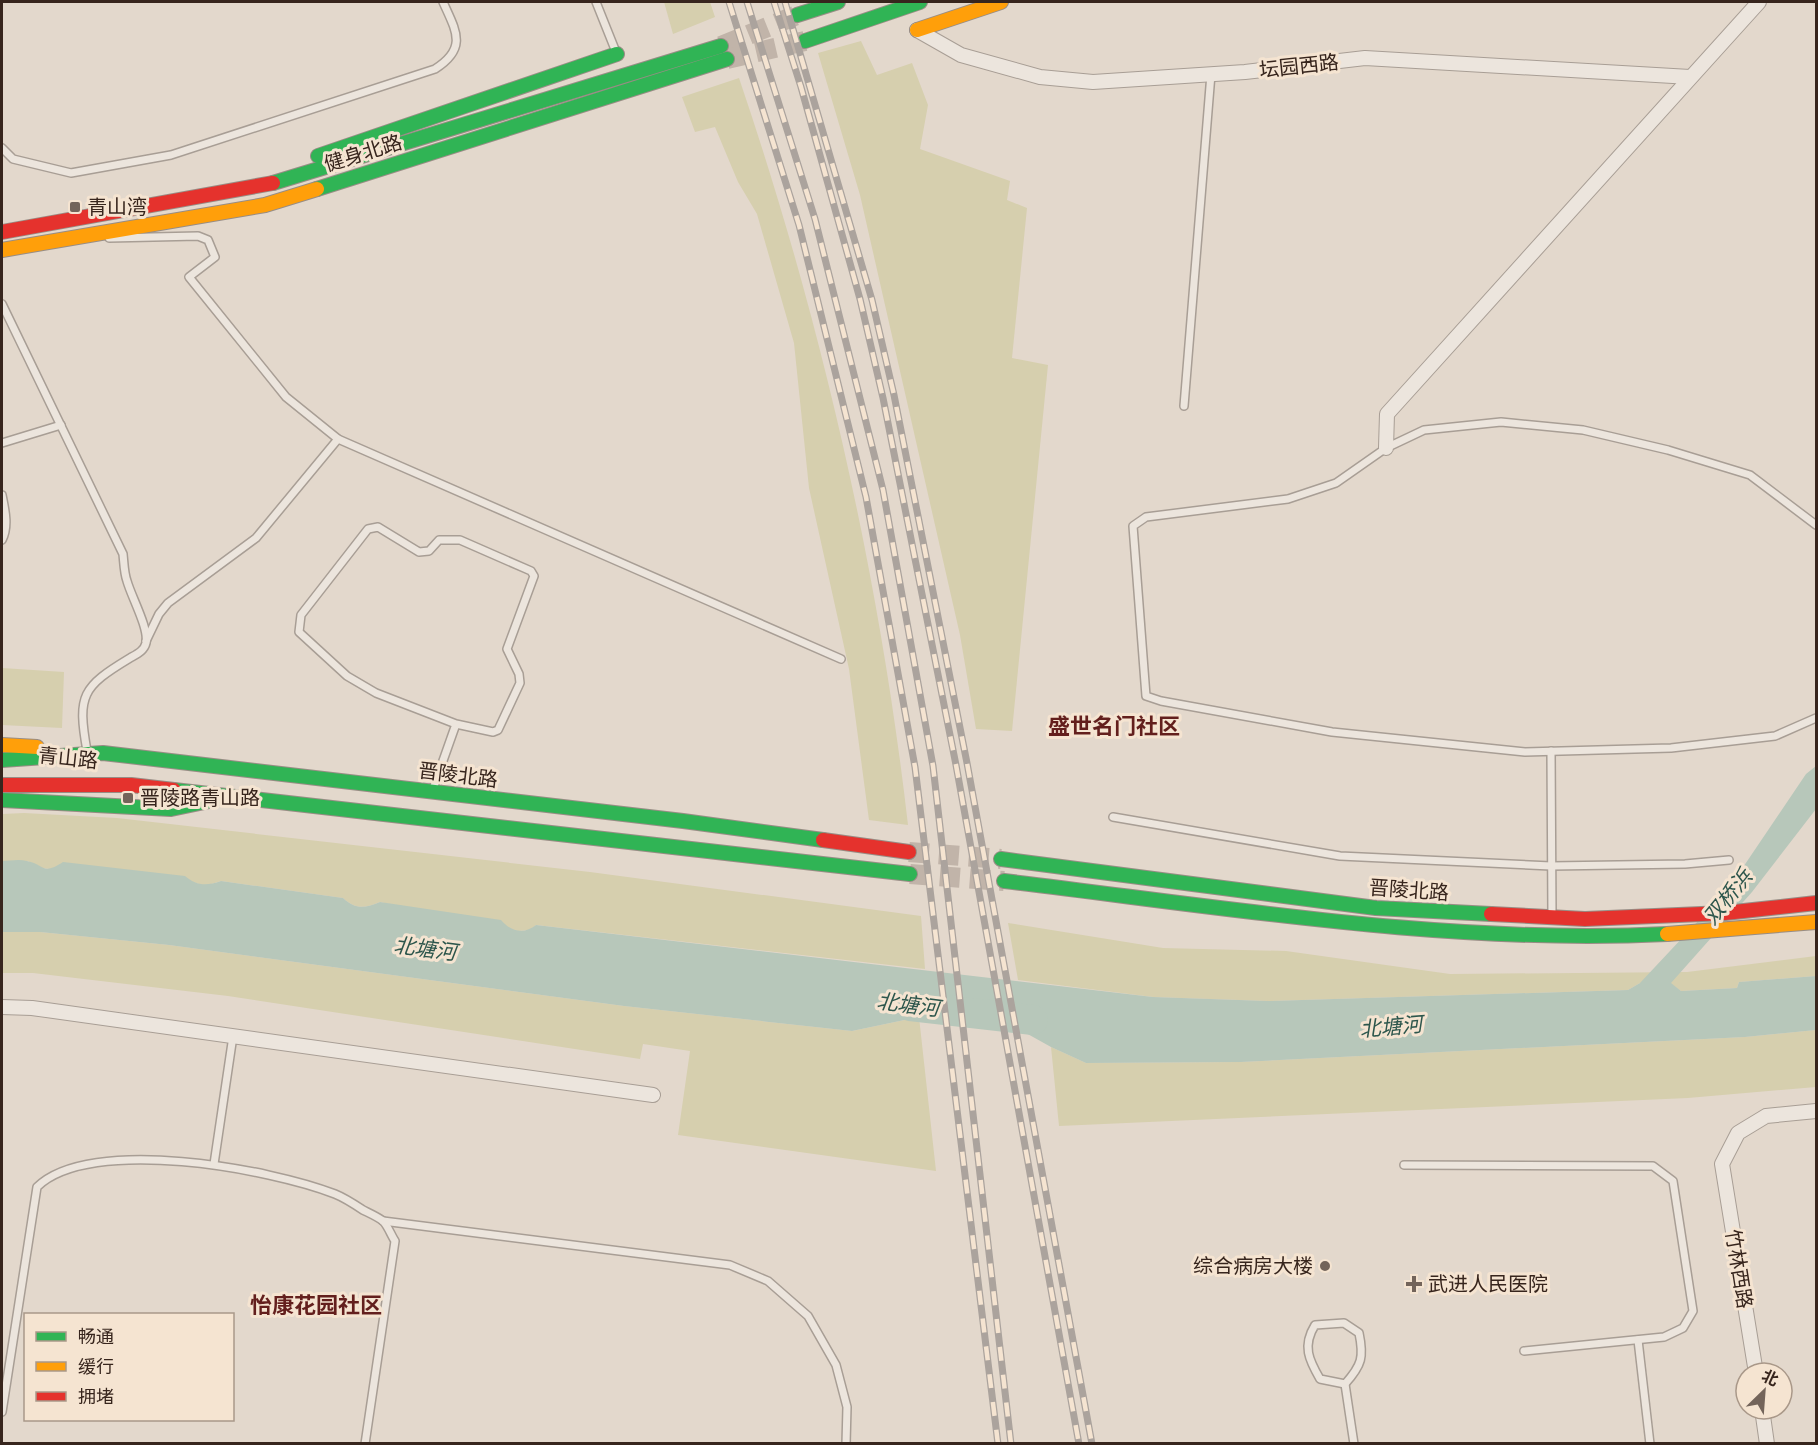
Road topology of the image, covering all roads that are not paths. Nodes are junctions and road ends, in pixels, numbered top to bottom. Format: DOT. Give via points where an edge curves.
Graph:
graph roads {
  1 [pos="443,2"];
  2 [pos="596,2"];
  3 [pos="838,2"];
  4 [pos="920,2"];
  5 [pos="1001,2"];
  6 [pos="1759,2"];
  7 [pos="797,15"];
  8 [pos="917,30"];
  9 [pos="805,41"];
  10 [pos="721,46"];
  11 [pos="616,54"];
  12 [pos="728,59"];
  13 [pos="1211,74"];
  14 [pos="1690,77"];
  15 [pos="2,148"];
  16 [pos="239,189"];
  17 [pos="3,229"];
  18 [pos="92,235"];
  19 [pos="2,250"];
  20 [pos="2,304"];
  21 [pos="1184,406"];
  22 [pos="61,425"];
  23 [pos="338,439"];
  24 [pos="2,443"];
  25 [pos="1386,448"];
  26 [pos="2,495"];
  27 [pos="1816,525"];
  28 [pos="2,540"];
  29 [pos="146,642"];
  30 [pos="841,659"];
  31 [pos="1816,718"];
  32 [pos="456,724"];
  33 [pos="2,745"];
  34 [pos="87,751"];
  35 [pos="1551,751"];
  36 [pos="103,753"];
  37 [pos="2,760"];
  38 [pos="2,771"];
  39 [pos="2,785"];
  40 [pos="130,785"];
  41 [pos="432,791"];
  42 [pos="232,797"];
  43 [pos="2,800"];
  44 [pos="1113,817"];
  45 [pos="909,852"];
  46 [pos="1001,859"];
  47 [pos="1729,860"];
  48 [pos="1551,866"];
  49 [pos="910,874"];
  50 [pos="1004,881"];
  51 [pos="1816,903"];
  52 [pos="1552,918"];
  53 [pos="1816,922"];
  54 [pos="2,1006"];
  55 [pos="233,1036"];
  56 [pos="653,1095"];
  57 [pos="1816,1111"];
  58 [pos="214,1164"];
  59 [pos="1404,1165"];
  60 [pos="383,1221"];
  61 [pos="1638,1340"];
  62 [pos="1524,1351"];
  63 [pos="1754,1361"];
  64 [pos="1345,1384"];
  65 [pos="2,1412"];
  66 [pos="1764,1421"];
  67 [pos="365,1443"];
  68 [pos="846,1443"];
  69 [pos="1354,1443"];
  70 [pos="1650,1443"];
  71 [pos="1767,1443"];
  1 -- 15 [label="lane" via="457,34 450,59 435,69 277,122 171,155 71,173 13,159"];
  2 -- 11 [label="lane"];
  3 -- 7 [label="main road"];
  4 -- 9 [label="main road"];
  5 -- 8 [label="main road"];
  6 -- 14 [label="street"];
  8 -- 13 [label="street, 坛园西路" via="960,55 1040,77 1093,82"];
  10 -- 16 [label="main road, 健身北路" via="277,182"];
  11 -- 16 [label="main road" via="276,170"];
  12 -- 18 [label="main road, 健身北路" via="266,205"];
  13 -- 14 [label="street, 坛园西路" via="1365,58"];
  13 -- 21 [label="lane"];
  14 -- 25 [label="street" via="1387,414"];
  16 -- 17 [label="main road, 健身北路"];
  18 -- 19 [label="main road, 健身北路"];
  18 -- 23 [label="lane" via="119,240 198,236 208,240 215,257 189,277 286,397"];
  20 -- 22 [label="lane"];
  22 -- 24 [label="lane"];
  22 -- 29 [label="lane" via="123,554 126,579"];
  23 -- 29 [label="lane" via="256,538 168,603"];
  23 -- 30 [label="lane"];
  25 -- 27 [label="lane" via="1424,430 1501,422 1584,430 1750,475"];
  25 -- 35 [label="lane" via="1336,483 1288,498 1146,517 1133,526 1146,696 1332,732 1525,752"];
  26 -- 28 [label="lane" via="6,514"];
  29 -- 34 [label="lane" via="141,652 96,678 88,689 82,723"];
  31 -- 35 [label="lane" via="1775,736 1671,748"];
  32 -- 32 [label="lane" via="376,693 347,676 299,632 301,615 368,529 378,527 419,552 429,551 439,540 460,540 531,571 534,576 507,649 520,684 498,730"];
  32 -- 41 [label="lane"];
  33 -- 34 [label="main road, 青山路"];
  34 -- 36 [label="main road, 青山路"];
  35 -- 48 [label="lane"];
  36 -- 37 [label="main road, 晋陵北路"];
  36 -- 41 [label="main road, 晋陵北路"];
  38 -- 40 [label="main road, 青山路" via="70,775"];
  39 -- 40 [label="main road"];
  40 -- 42 [label="main road"];
  41 -- 45 [label="main road, 晋陵北路"];
  42 -- 43 [label="main road" via="171,809"];
  42 -- 49 [label="main road"];
  44 -- 48 [label="lane" via="1340,856"];
  46 -- 52 [label="main road, 晋陵北路" via="1376,908"];
  47 -- 48 [label="lane"];
  48 -- 52 [label="lane"];
  50 -- 53 [label="main road, 晋陵北路" via="1374,925 1589,938 1718,932"];
  51 -- 52 [label="main road, 晋陵北路" via="1725,913"];
  54 -- 55 [label="street"];
  55 -- 56 [label="street"];
  55 -- 58 [label="lane"];
  57 -- 63 [label="street, 竹林西路" via="1766,1116 1738,1133 1722,1164"];
  58 -- 60 [label="lane" via="278,1176 337,1194"];
  58 -- 65 [label="lane" via="154,1160 97,1164 49,1175 37,1187"];
  59 -- 61 [label="lane" via="1653,1166 1673,1181 1693,1311 1683,1328 1664,1337"];
  60 -- 67 [label="lane" via="394,1241"];
  60 -- 68 [label="lane" via="730,1265 768,1281 808,1316 836,1365 847,1407"];
  61 -- 62 [label="lane"];
  61 -- 70 [label="lane"];
  64 -- 64 [label="lane" via="1357,1370 1363,1352 1359,1333 1344,1323 1315,1325 1306,1356 1320,1379"];
  64 -- 69 [label="lane"];
  66 -- 71 [label="street"];
}
